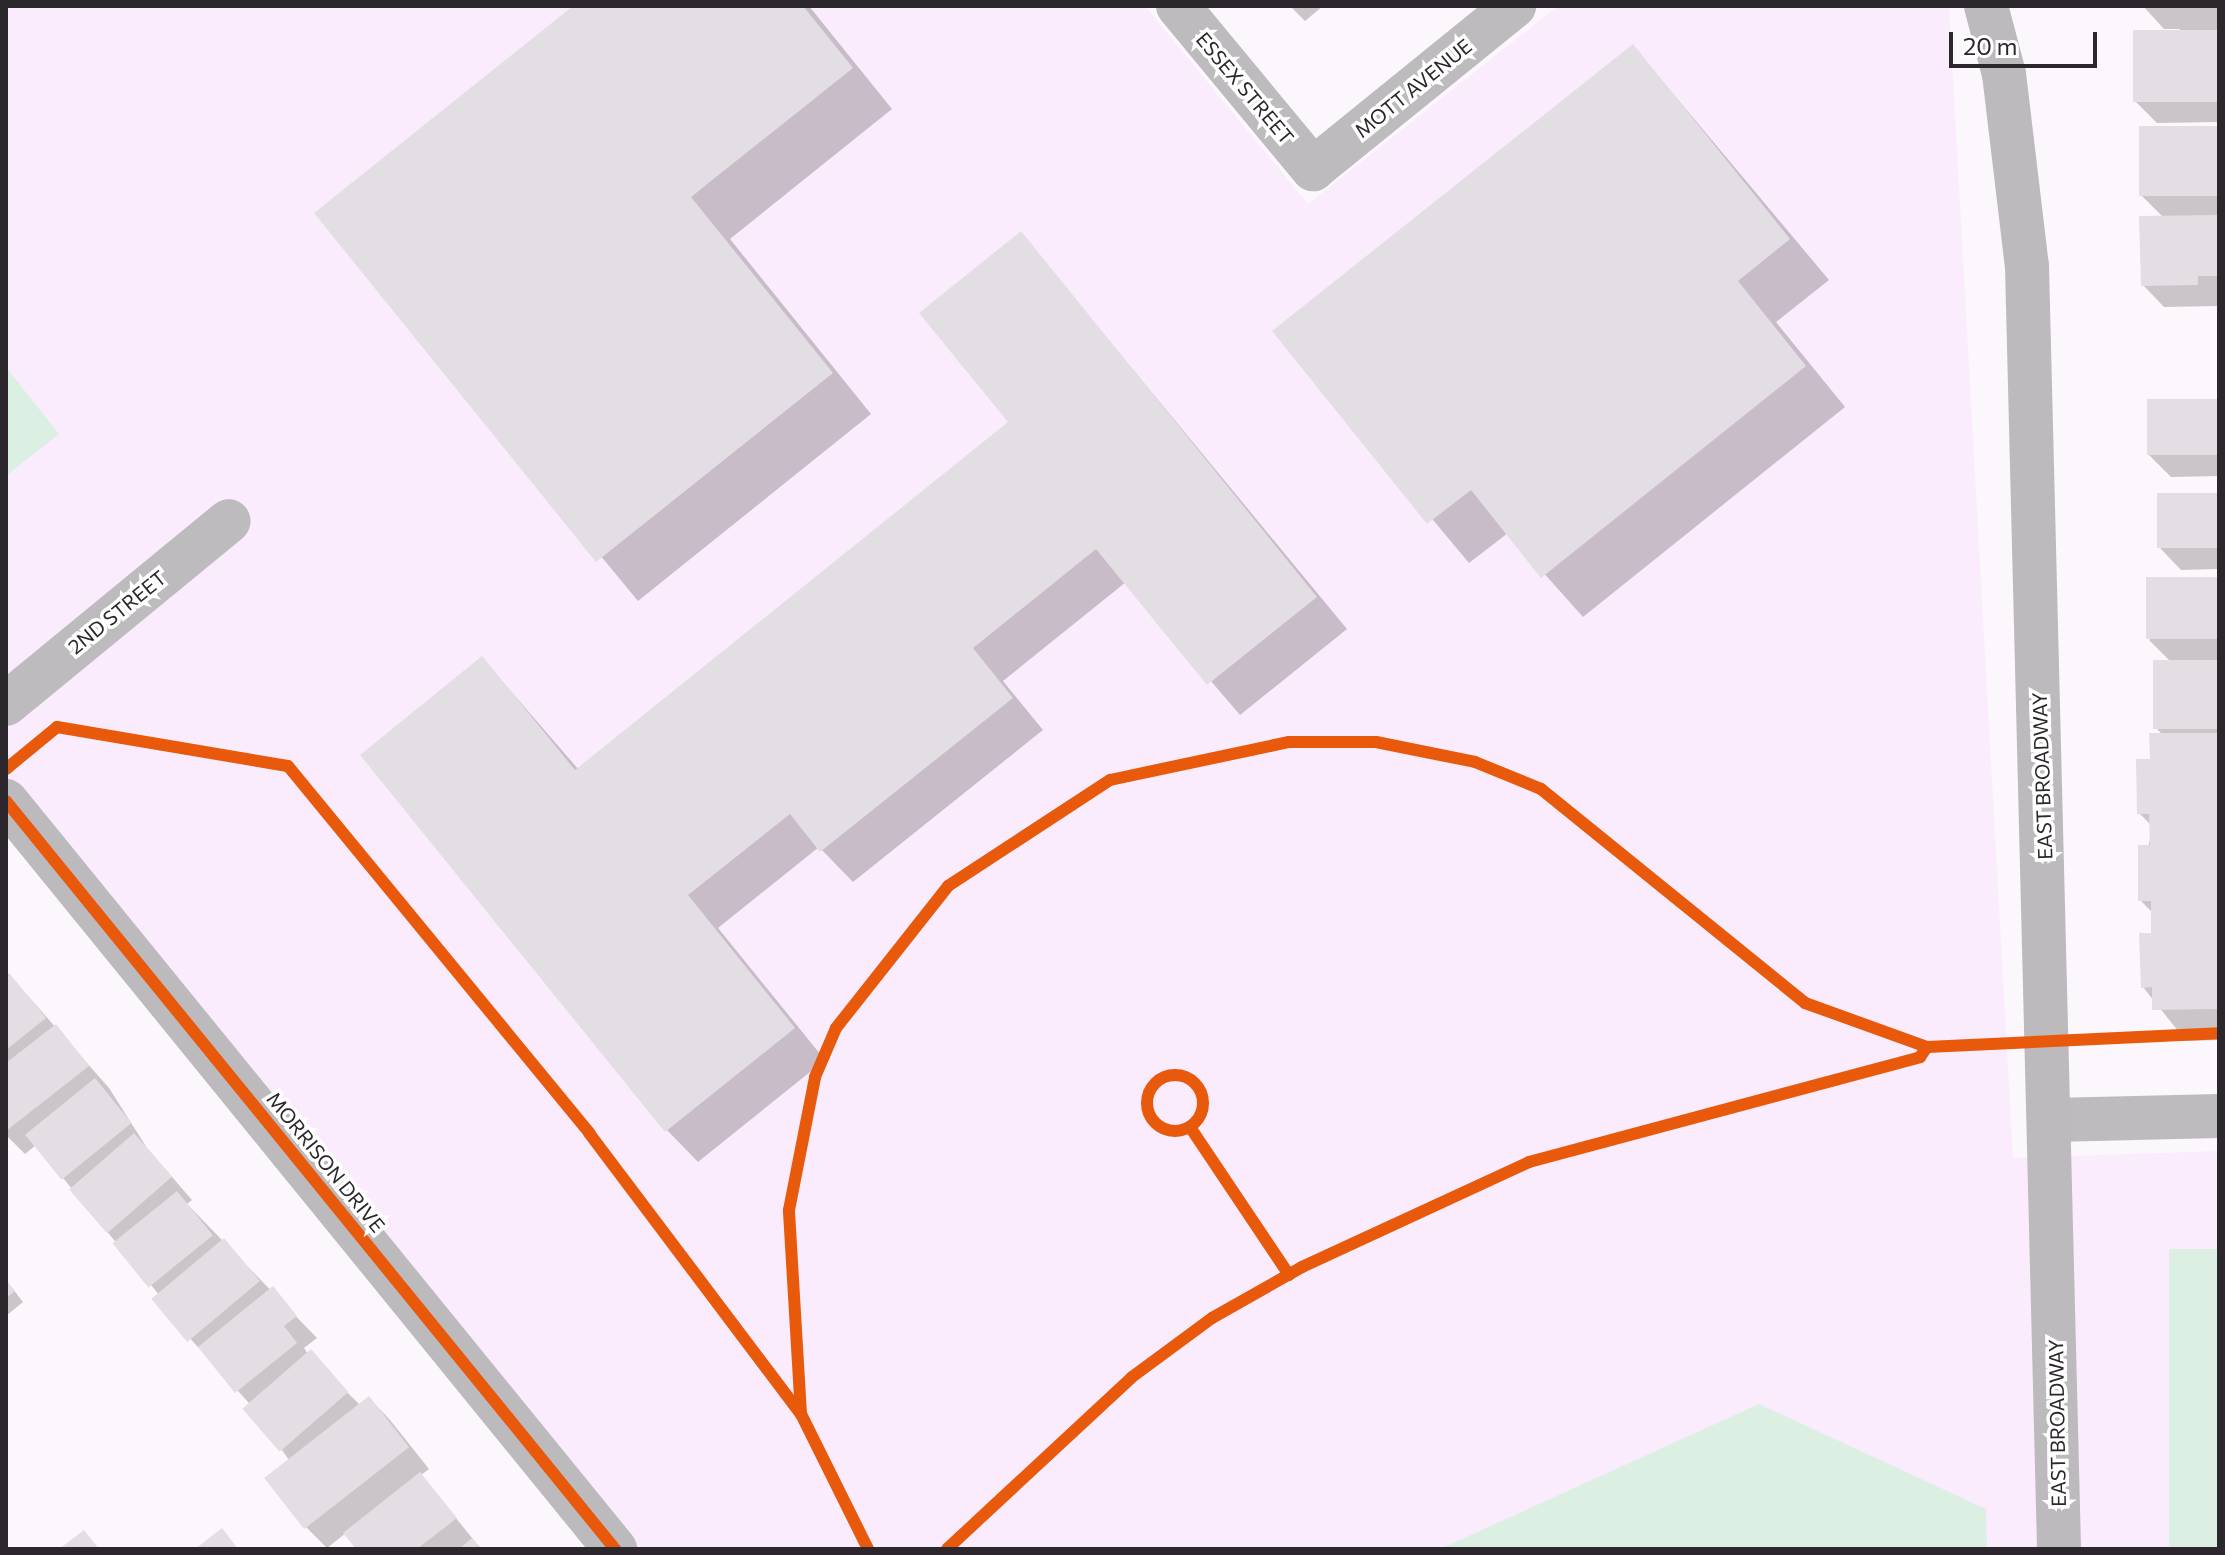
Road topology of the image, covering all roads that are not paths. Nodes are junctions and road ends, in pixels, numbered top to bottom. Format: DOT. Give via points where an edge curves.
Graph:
graph roads {
  1 [pos="1178,6"];
  2 [pos="1514,6"];
  3 [pos="1986,6"];
  4 [pos="1313,169"];
  5 [pos="229,521"];
  6 [pos="6,704"];
  7 [pos="6,801"];
  8 [pos="2219,1116"];
  9 [pos="2052,1120"];
  10 [pos="615,1549"];
  11 [pos="2059,1549"];
  1 -- 4 [label="street, ESSEX STREET"];
  2 -- 4 [label="street, MOTT AVENUE"];
  3 -- 9 [label="street, EAST BROADWAY" via="2004,74 2027,266"];
  5 -- 6 [label="street, 2ND STREET"];
  7 -- 10 [label="street, MORRISON DRIVE"];
  8 -- 9 [label="street"];
  9 -- 11 [label="street, EAST BROADWAY"];
}
